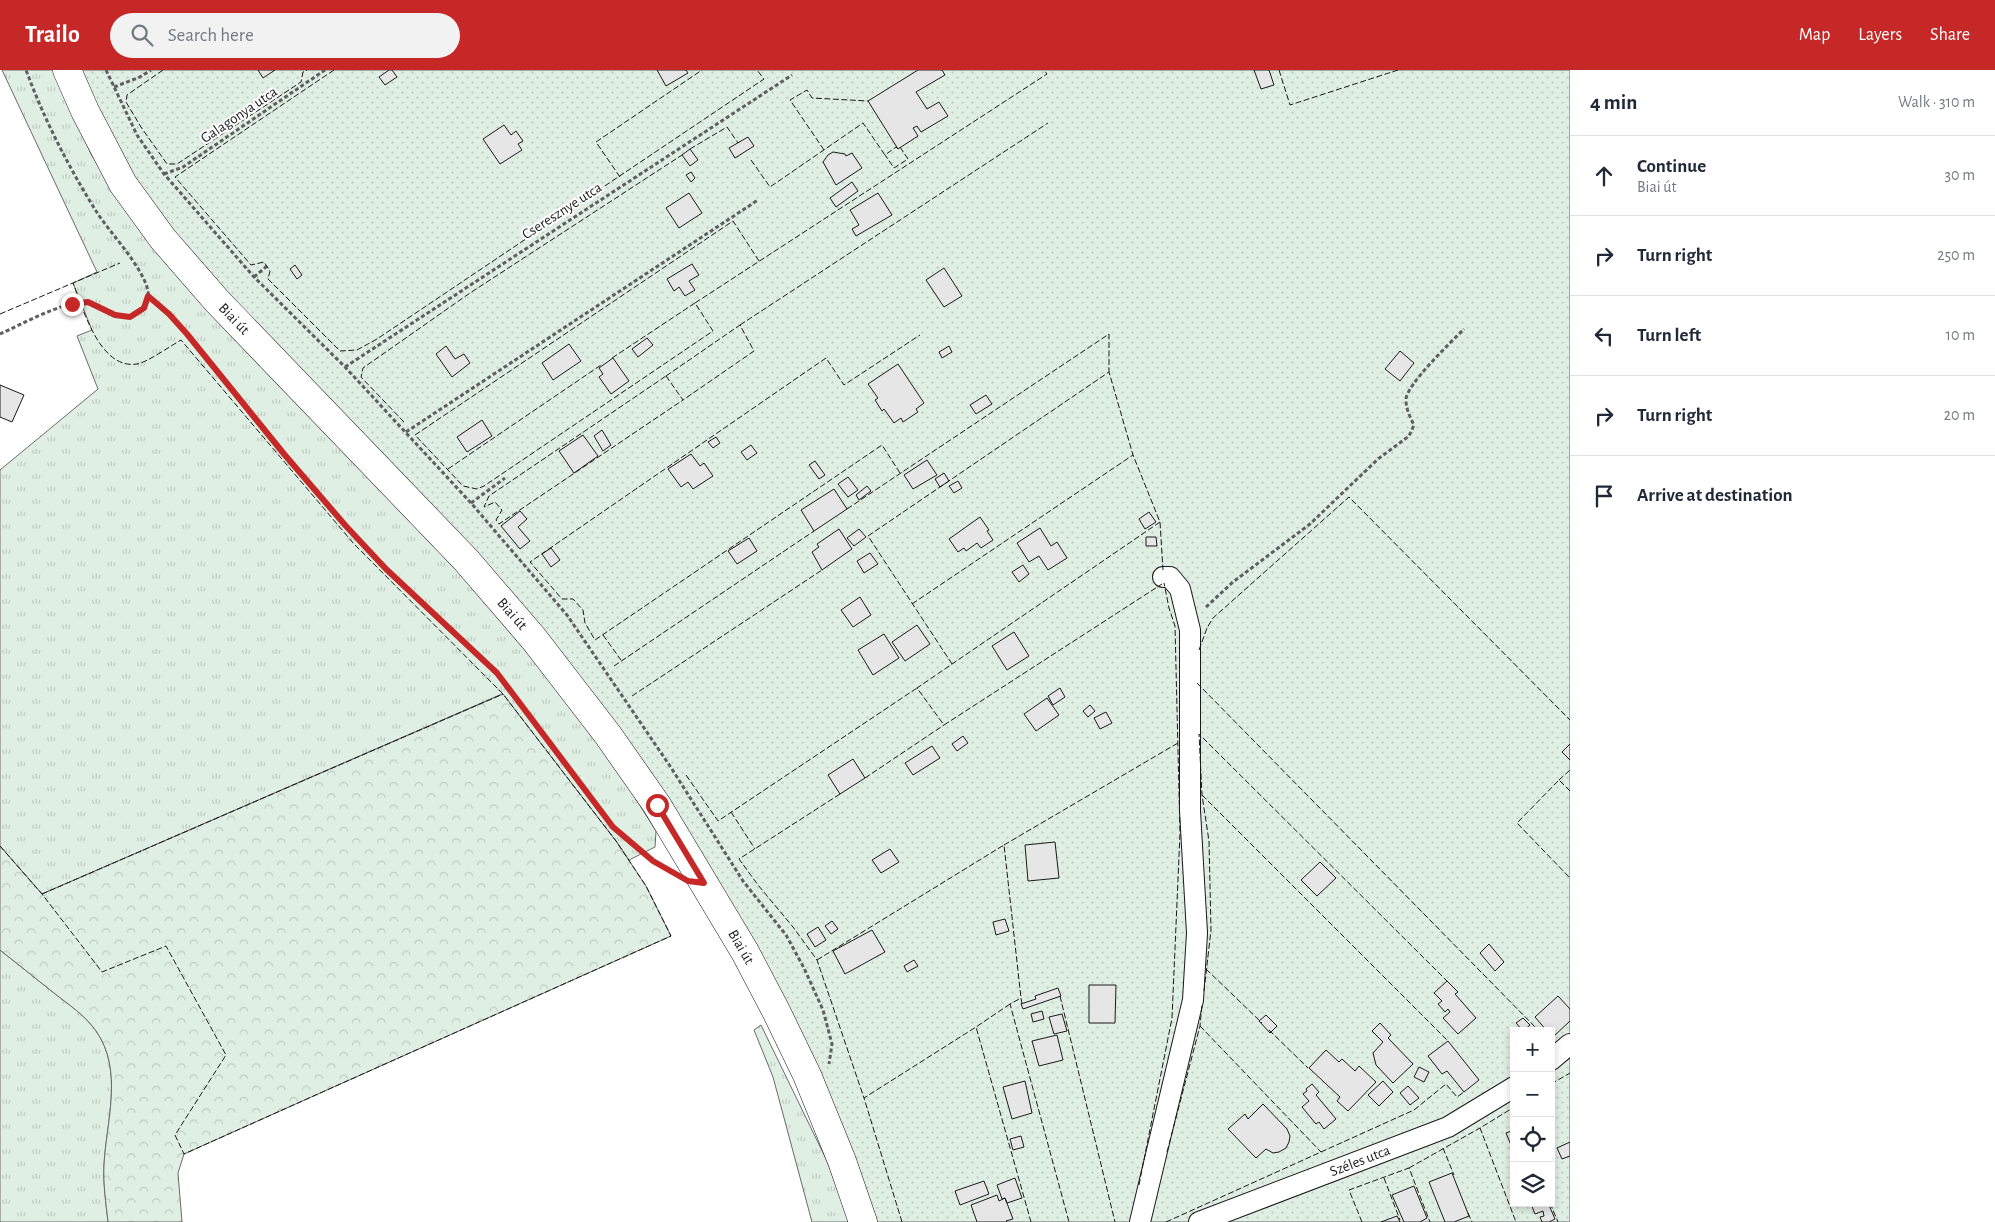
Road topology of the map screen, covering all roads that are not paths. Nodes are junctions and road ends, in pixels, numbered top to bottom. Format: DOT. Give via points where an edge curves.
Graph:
graph roads {
  1 [pos="68,70"];
  2 [pos="1163,577"];
  3 [pos="1570,1044"];
  4 [pos="1555,1057"];
  5 [pos="1510,1089"];
  6 [pos="863,1222"];
  7 [pos="1140,1222"];
  8 [pos="1199,1222"];
  1 -- 6 [label="main road, Biai út" via="85,112 122,184 163,239 217,301 466,560 534,639 657,805 776,1010 842,1161"];
  2 -- 7 [label="street" via="1170,578 1180,589 1190,630 1190,811 1197,933 1193,1000"];
  3 -- 4 [label="street"];
  5 -- 8 [label="street, Széles utca" via="1448,1127"];
}
